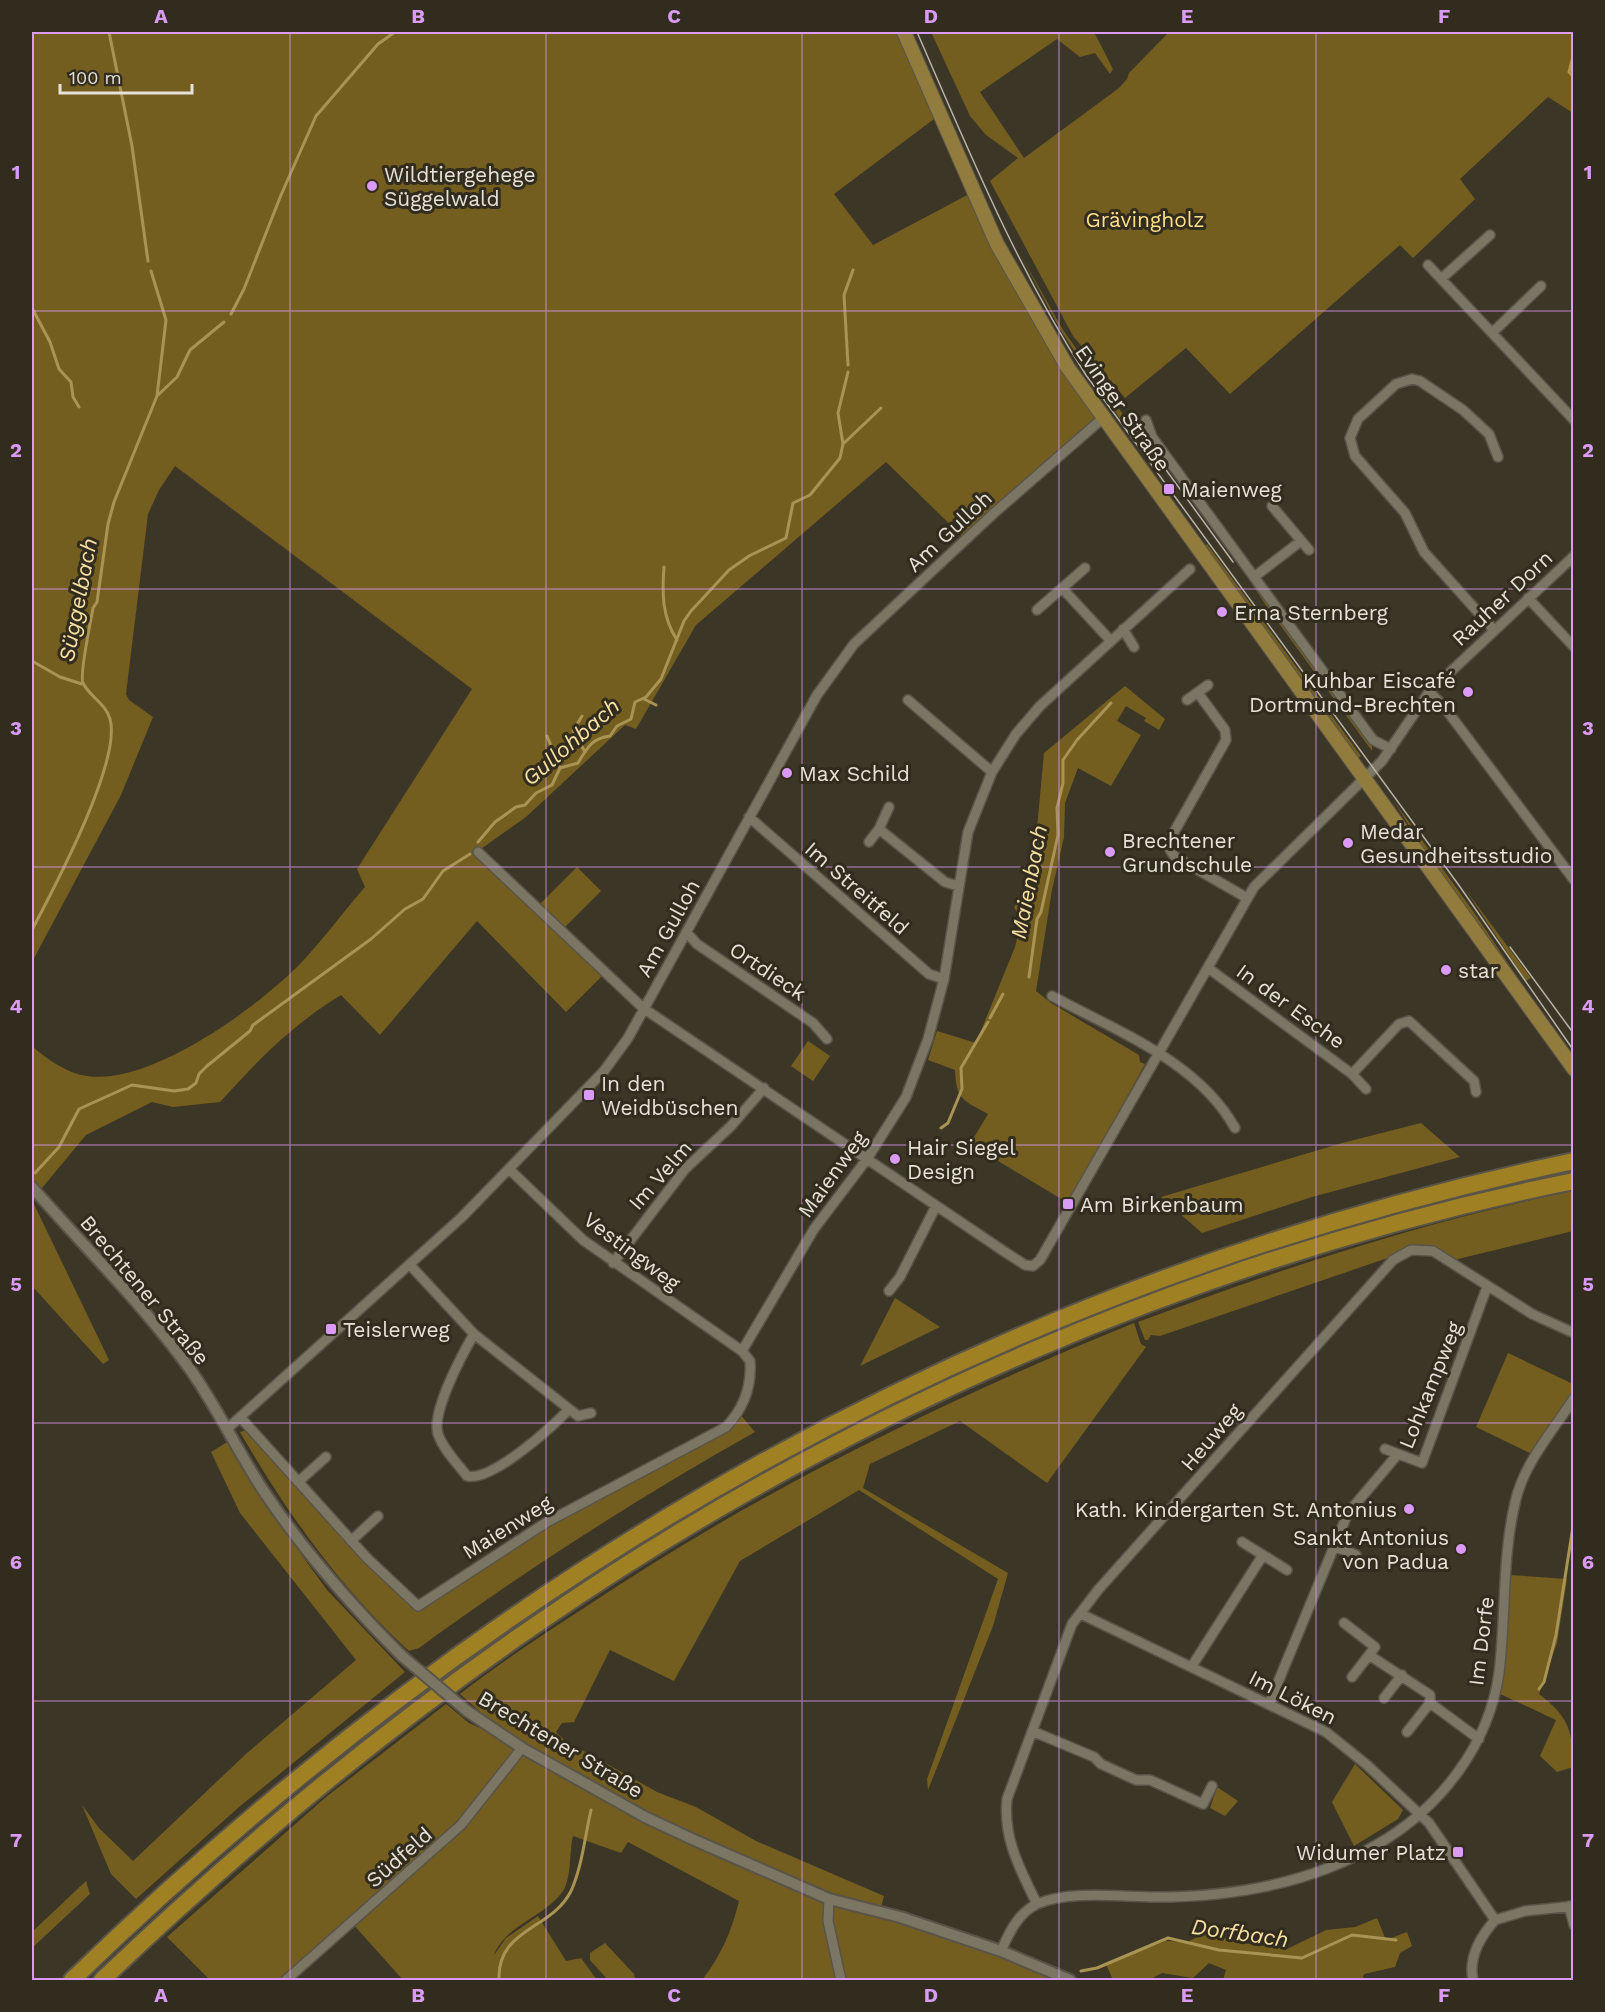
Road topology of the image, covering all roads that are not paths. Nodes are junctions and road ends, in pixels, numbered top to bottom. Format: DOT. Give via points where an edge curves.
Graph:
graph roads {
  1 [pos="904,32"];
  2 [pos="1490,235"];
  3 [pos="1428,265"];
  4 [pos="1441,279"];
  5 [pos="1541,286"];
  6 [pos="1492,333"];
  7 [pos="1102,418"];
  8 [pos="1146,420"];
  9 [pos="1574,420"];
  10 [pos="1498,457"];
  11 [pos="1272,506"];
  12 [pos="1301,541"];
  13 [pos="1309,550"];
  14 [pos="1574,556"];
  15 [pos="1086,568"];
  16 [pos="1190,568"];
  17 [pos="1254,577"];
  18 [pos="1062,588"];
  19 [pos="1528,598"];
  20 [pos="1037,610"];
  21 [pos="1124,629"];
  22 [pos="1494,630"];
  23 [pos="1111,641"];
  24 [pos="1134,647"];
  25 [pos="1574,647"];
  26 [pos="1208,685"];
  27 [pos="1429,692"];
  28 [pos="1198,693"];
  29 [pos="908,700"];
  30 [pos="1187,700"];
  31 [pos="1391,749"];
  32 [pos="992,771"];
  33 [pos="1364,777"];
  34 [pos="889,807"];
  35 [pos="748,817"];
  36 [pos="879,829"];
  37 [pos="869,842"];
  38 [pos="478,852"];
  39 [pos="1574,880"];
  40 [pos="958,886"];
  41 [pos="1247,898"];
  42 [pos="687,933"];
  43 [pos="1208,968"];
  44 [pos="944,979"];
  45 [pos="1052,996"];
  46 [pos="643,1008"];
  47 [pos="827,1039"];
  48 [pos="1158,1054"];
  49 [pos="1574,1069"];
  50 [pos="1352,1074"];
  51 [pos="764,1089"];
  52 [pos="1366,1089"];
  53 [pos="1476,1092"];
  54 [pos="1235,1128"];
  55 [pos="867,1159"];
  56 [pos="1574,1161"];
  57 [pos="510,1168"];
  58 [pos="1574,1181"];
  59 [pos="32,1187"];
  60 [pos="936,1206"];
  61 [pos="613,1263"];
  62 [pos="410,1265"];
  63 [pos="1487,1287"];
  64 [pos="889,1291"];
  65 [pos="1574,1333"];
  66 [pos="474,1334"];
  67 [pos="742,1351"];
  68 [pos="1574,1398"];
  69 [pos="569,1409"];
  70 [pos="591,1413"];
  71 [pos="241,1418"];
  72 [pos="228,1428"];
  73 [pos="1385,1449"];
  74 [pos="1398,1454"];
  75 [pos="326,1457"];
  76 [pos="298,1482"];
  77 [pos="378,1516"];
  78 [pos="351,1541"];
  79 [pos="1242,1542"];
  80 [pos="1334,1546"];
  81 [pos="1263,1555"];
  82 [pos="1356,1555"];
  83 [pos="1287,1570"];
  84 [pos="1081,1614"];
  85 [pos="1344,1623"];
  86 [pos="1369,1656"];
  87 [pos="1192,1666"];
  88 [pos="1402,1675"];
  89 [pos="1352,1677"];
  90 [pos="1384,1698"];
  91 [pos="1430,1703"];
  92 [pos="1269,1704"];
  93 [pos="1032,1731"];
  94 [pos="1407,1732"];
  95 [pos="1479,1739"];
  96 [pos="522,1748"];
  97 [pos="1212,1786"];
  98 [pos="1420,1814"];
  99 [pos="829,1899"];
  100 [pos="1037,1904"];
  101 [pos="1571,1906"];
  102 [pos="1495,1920"];
  103 [pos="1574,1926"];
  104 [pos="1001,1951"];
  105 [pos="72,1980"];
  106 [pos="102,1980"];
  107 [pos="286,1980"];
  108 [pos="841,1980"];
  109 [pos="1070,1980"];
  110 [pos="1473,1980"];
  1 -- 7 [label="main road, Evinger Straße" via="997,244 1043,328"];
  2 -- 4 [label="street"];
  3 -- 4 [label="street"];
  4 -- 6 [label="street"];
  5 -- 6 [label="street"];
  6 -- 9 [label="street"];
  7 -- 33 [label="main road, Evinger Straße"];
  7 -- 35 [label="street, Am Gulloh" via="854,644 817,695"];
  8 -- 17 [label="street, Evinger Straße" via="1152,437"];
  10 -- 22 [label="street" via="1489,434 1463,410 1412,379 1396,384 1358,419 1350,438 1355,456 1405,513 1424,552"];
  11 -- 12 [label="street"];
  12 -- 13 [label="street"];
  12 -- 17 [label="street"];
  14 -- 19 [label="street, Rauher Dorn"];
  15 -- 18 [label="street"];
  16 -- 21 [label="street, Maienweg"];
  17 -- 31 [label="street, Evinger Straße" via="1373,740"];
  18 -- 20 [label="street"];
  18 -- 23 [label="street"];
  19 -- 22 [label="street, Rauher Dorn"];
  19 -- 25 [label="street"];
  21 -- 23 [label="street, Maienweg"];
  21 -- 24 [label="street"];
  22 -- 27 [label="street, Rauher Dorn"];
  23 -- 32 [label="street, Maienweg" via="1031,716"];
  26 -- 28 [label="street"];
  27 -- 31 [label="street, Rauher Dorn"];
  27 -- 39 [label="street"];
  28 -- 30 [label="street"];
  28 -- 41 [label="street" via="1225,730 1226,740 1169,841 1169,848 1174,856"];
  29 -- 32 [label="street"];
  31 -- 33 [label="street, Rauher Dorn"];
  32 -- 40 [label="street, Maienweg" via="968,832"];
  33 -- 41 [label="street" via="1264,874"];
  33 -- 49 [label="main road, Evinger Straße"];
  34 -- 36 [label="street"];
  35 -- 42 [label="street, Am Gulloh"];
  35 -- 44 [label="street, Im Streitfeld" via="929,974"];
  36 -- 37 [label="street"];
  36 -- 40 [label="street" via="945,882"];
  38 -- 46 [label="street"];
  40 -- 44 [label="street, Maienweg"];
  41 -- 43 [label="street"];
  42 -- 46 [label="street, Am Gulloh"];
  42 -- 47 [label="street, Ortdieck" via="697,944 813,1023"];
  43 -- 48 [label="street"];
  43 -- 50 [label="street, In der Esche"];
  44 -- 55 [label="street, Maienweg" via="928,1039 906,1096"];
  45 -- 48 [label="street"];
  46 -- 51 [label="street"];
  46 -- 57 [label="street, Am Gulloh" via="617,1055"];
  48 -- 54 [label="street" via="1200,1084 1224,1108"];
  48 -- 60 [label="street" via="1072,1206 1033,1266 1025,1265"];
  50 -- 52 [label="street, In der Esche"];
  50 -- 53 [label="street, In der Esche" via="1399,1024 1409,1021 1474,1081"];
  51 -- 55 [label="street"];
  51 -- 61 [label="street, Im Velm" via="685,1169"];
  55 -- 60 [label="street"];
  55 -- 67 [label="street, Maienweg" via="814,1229"];
  56 -- 105 [label="highway" via="1411,1198 1143,1284 954,1364 779,1451 610,1550 400,1697 247,1822"];
  57 -- 61 [label="street, Vestingweg" via="556,1215"];
  57 -- 62 [label="street, Am Gulloh"];
  58 -- 106 [label="highway" via="1381,1229 1199,1286 960,1384 796,1466 645,1553 537,1623 431,1699 234,1860"];
  59 -- 72 [label="street, Brechtener Straße" via="173,1347"];
  60 -- 64 [label="street"];
  61 -- 67 [label="street, Vestingweg"];
  62 -- 66 [label="street"];
  62 -- 71 [label="street, Am Gulloh"];
  63 -- 65 [label="street, Heuweg"];
  63 -- 74 [label="street, Lohkampweg" via="1422,1463"];
  63 -- 84 [label="street, Heuweg" via="1433,1251 1411,1250 1393,1260 1098,1590"];
  66 -- 69 [label="street"];
  66 -- 69 [label="street" via="460,1358 437,1418 437,1433 467,1476 482,1476 538,1439"];
  67 -- 78 [label="street, Maienweg" via="750,1361 748,1388 739,1413 726,1427 547,1522 418,1606"];
  68 -- 95 [label="street, Im Dorfe" via="1527,1470 1515,1501 1498,1675"];
  69 -- 70 [label="street" via="578,1416"];
  71 -- 72 [label="street, Am Gulloh"];
  71 -- 76 [label="street"];
  72 -- 96 [label="street, Brechtener Straße, bridge" via="264,1491 354,1609 467,1711"];
  73 -- 74 [label="street, Lohkampweg"];
  74 -- 80 [label="street" via="1348,1513"];
  75 -- 76 [label="street"];
  76 -- 78 [label="street"];
  77 -- 78 [label="street"];
  79 -- 81 [label="street"];
  80 -- 82 [label="street"];
  80 -- 92 [label="street"];
  81 -- 83 [label="street"];
  81 -- 87 [label="street"];
  84 -- 87 [label="street, Im Löken"];
  84 -- 93 [label="street, Heuweg" via="1072,1624"];
  85 -- 86 [label="street" via="1375,1647"];
  86 -- 88 [label="street"];
  86 -- 89 [label="street"];
  87 -- 92 [label="street, Im Löken"];
  88 -- 90 [label="street"];
  88 -- 91 [label="street" via="1430,1695"];
  91 -- 94 [label="street"];
  91 -- 95 [label="street"];
  92 -- 98 [label="street, Im Löken" via="1326,1732"];
  93 -- 97 [label="street" via="1136,1780 1150,1780 1203,1804"];
  93 -- 100 [label="street, Heuweg" via="1008,1799 1006,1825 1011,1848"];
  95 -- 98 [label="street, Im Dorfe" via="1449,1784"];
  96 -- 99 [label="street, Brechtener Straße" via="645,1817"];
  96 -- 107 [label="street, Südfeld" via="461,1825"];
  98 -- 100 [label="street, Im Dorfe" via="1358,1855 1285,1884 1230,1894 1075,1897"];
  98 -- 102 [label="street, Im Löken"];
  99 -- 104 [label="street, Brechtener Straße" via="900,1917"];
  99 -- 108 [label="street" via="828,1921"];
  100 -- 104 [label="street" via="1010,1930"];
  101 -- 102 [label="street" via="1525,1911"];
  101 -- 103 [label="street"];
  102 -- 110 [label="street" via="1473,1954"];
  104 -- 109 [label="street, Brechtener Straße"];
}
